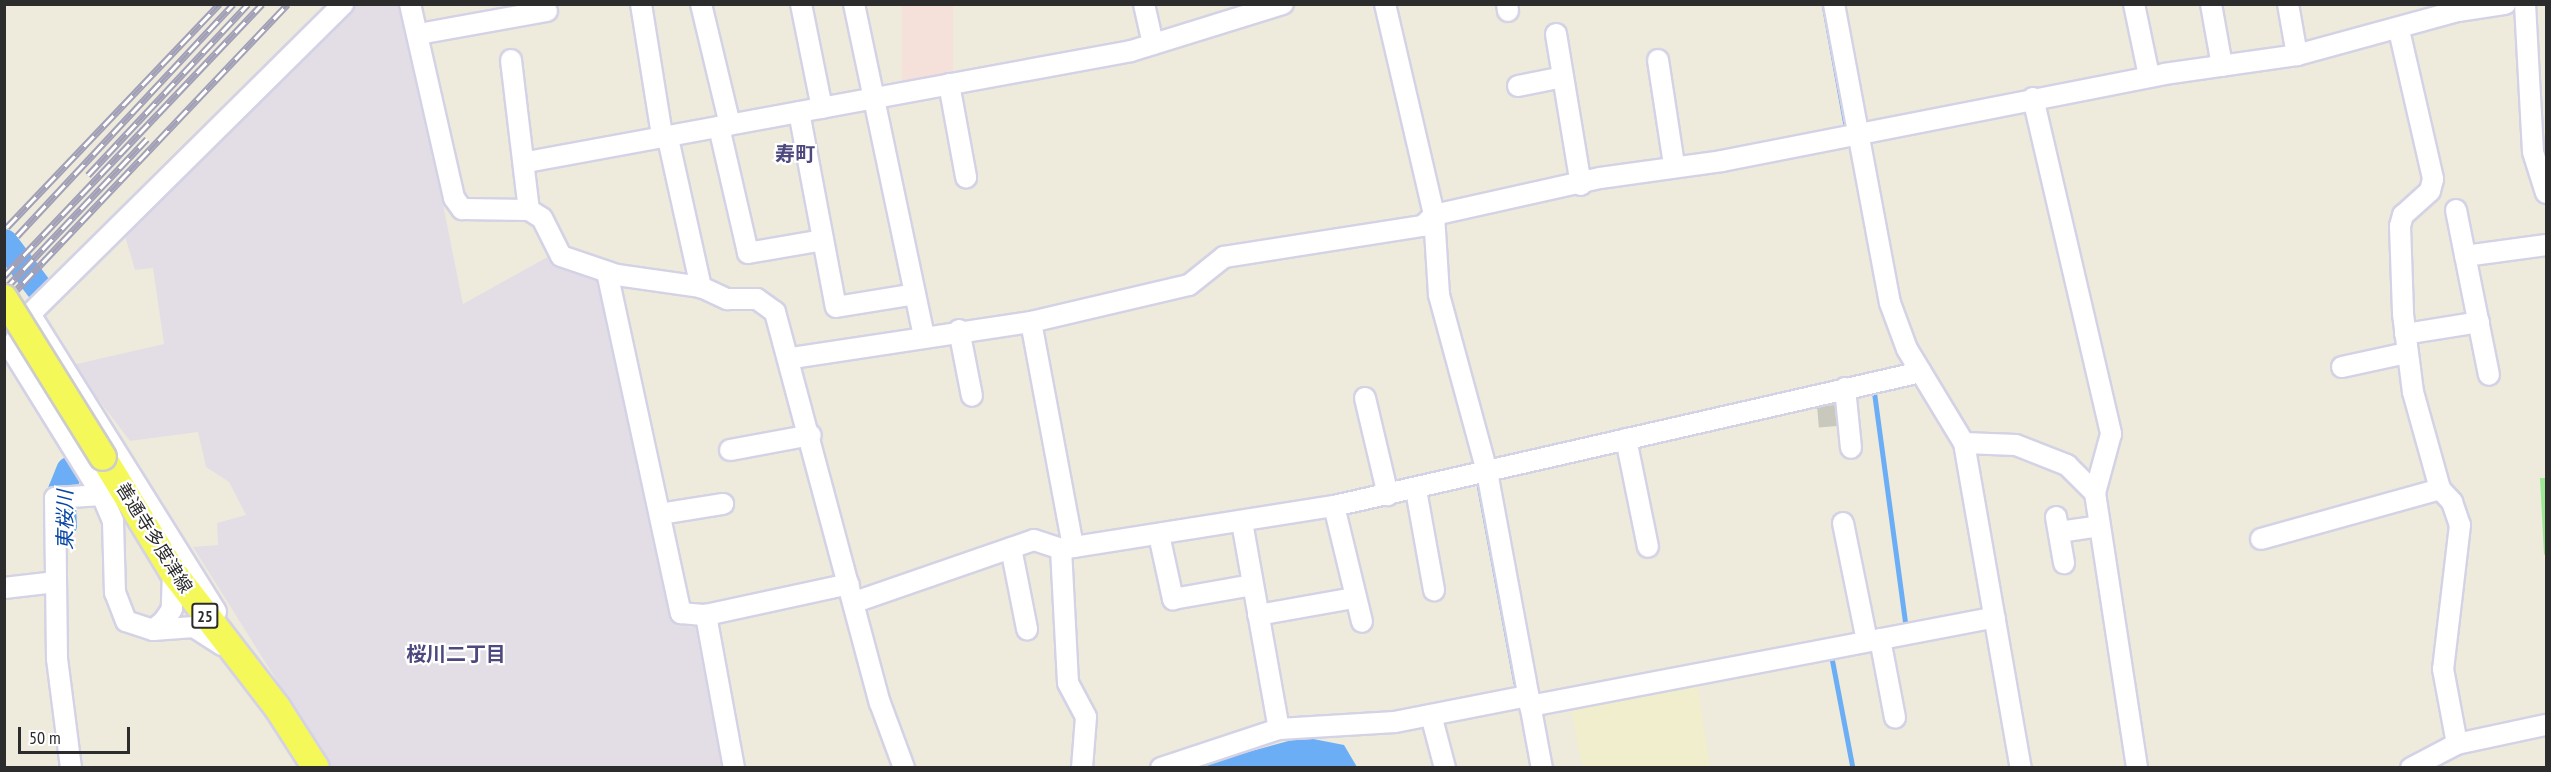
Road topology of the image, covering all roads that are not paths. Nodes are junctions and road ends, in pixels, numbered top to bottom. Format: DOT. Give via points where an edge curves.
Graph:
graph roads {
  1 [pos="343,4"];
  2 [pos="410,4"];
  3 [pos="641,4"];
  4 [pos="700,4"];
  5 [pos="801,4"];
  6 [pos="854,4"];
  7 [pos="1144,4"];
  8 [pos="1283,4"];
  9 [pos="1385,4"];
  10 [pos="1834,4"];
  11 [pos="2134,4"];
  12 [pos="2211,4"];
  13 [pos="2288,4"];
  14 [pos="2505,4"];
  15 [pos="2524,4"];
  16 [pos="547,11"];
  17 [pos="2399,30"];
  18 [pos="419,34"];
  19 [pos="1556,34"];
  20 [pos="1153,44"];
  21 [pos="2297,55"];
  22 [pos="511,60"];
  23 [pos="1658,60"];
  24 [pos="2222,66"];
  25 [pos="2149,76"];
  26 [pos="1563,77"];
  27 [pos="949,84"];
  28 [pos="1518,86"];
  29 [pos="873,98"];
  30 [pos="2033,99"];
  31 [pos="822,108"];
  32 [pos="799,112"];
  33 [pos="725,126"];
  34 [pos="1857,133"];
  35 [pos="662,135"];
  36 [pos="527,162"];
  37 [pos="1674,164"];
  38 [pos="966,177"];
  39 [pos="1581,185"];
  40 [pos="2547,193"];
  41 [pos="529,210"];
  42 [pos="2456,210"];
  43 [pos="1434,215"];
  44 [pos="823,240"];
  45 [pos="2547,245"];
  46 [pos="2465,256"];
  47 [pos="607,272"];
  48 [pos="700,287"];
  49 [pos="915,294"];
  50 [pos="4,298"];
  51 [pos="30,314"];
  52 [pos="1031,322"];
  53 [pos="2478,322"];
  54 [pos="959,330"];
  55 [pos="924,336"];
  56 [pos="2406,344"];
  57 [pos="792,358"];
  58 [pos="2342,367"];
  59 [pos="1921,372"];
  60 [pos="2489,375"];
  61 [pos="1845,388"];
  62 [pos="972,396"];
  63 [pos="1365,398"];
  64 [pos="811,435"];
  65 [pos="1626,439"];
  66 [pos="1964,443"];
  67 [pos="1851,448"];
  68 [pos="730,450"];
  69 [pos="1487,472"];
  70 [pos="2440,489"];
  71 [pos="1416,490"];
  72 [pos="2095,493"];
  73 [pos="102,495"];
  74 [pos="1388,495"];
  75 [pos="723,504"];
  76 [pos="1334,506"];
  77 [pos="660,514"];
  78 [pos="1242,522"];
  79 [pos="1843,523"];
  80 [pos="2100,526"];
  81 [pos="1159,535"];
  82 [pos="2261,539"];
  83 [pos="1647,547"];
  84 [pos="1011,548"];
  85 [pos="1067,548"];
  86 [pos="2064,563"];
  87 [pos="172,572"];
  88 [pos="56,582"];
  89 [pos="1252,585"];
  90 [pos="4,588"];
  91 [pos="1434,590"];
  92 [pos="852,593"];
  93 [pos="1353,598"];
  94 [pos="706,615"];
  95 [pos="1258,615"];
  96 [pos="1995,616"];
  97 [pos="1362,622"];
  98 [pos="1027,629"];
  99 [pos="153,630"];
  100 [pos="1869,637"];
  101 [pos="242,663"];
  102 [pos="1529,701"];
  103 [pos="1431,715"];
  104 [pos="1895,718"];
  105 [pos="2547,725"];
  106 [pos="1279,729"];
  107 [pos="2457,744"];
  108 [pos="71,768"];
  109 [pos="316,768"];
  110 [pos="735,768"];
  111 [pos="904,768"];
  112 [pos="1082,768"];
  113 [pos="1161,768"];
  114 [pos="1445,768"];
  115 [pos="1542,768"];
  116 [pos="2021,768"];
  117 [pos="2137,768"];
  118 [pos="2411,768"];
  1 -- 51 [label="street"];
  2 -- 18 [label="street"];
  3 -- 35 [label="street"];
  4 -- 33 [label="street"];
  5 -- 31 [label="street"];
  6 -- 29 [label="street"];
  7 -- 20 [label="street"];
  8 -- 20 [label="street"];
  9 -- 43 [label="street"];
  10 -- 34 [label="street"];
  11 -- 25 [label="street"];
  12 -- 24 [label="street"];
  13 -- 21 [label="street"];
  14 -- 17 [label="street" via="2458,11"];
  15 -- 40 [label="street" via="2533,152"];
  16 -- 18 [label="street"];
  17 -- 21 [label="street"];
  17 -- 56 [label="street" via="2433,179 2430,190 2403,215 2400,226"];
  18 -- 41 [label="street" via="454,198 462,209 474,213"];
  19 -- 26 [label="street"];
  20 -- 27 [label="street"];
  21 -- 24 [label="street"];
  22 -- 36 [label="street"];
  23 -- 37 [label="street"];
  24 -- 25 [label="street"];
  25 -- 30 [label="street"];
  26 -- 28 [label="street"];
  26 -- 39 [label="street"];
  27 -- 29 [label="street"];
  27 -- 38 [label="street"];
  29 -- 31 [label="street"];
  29 -- 49 [label="street"];
  30 -- 34 [label="street"];
  30 -- 72 [label="street" via="2111,434"];
  31 -- 32 [label="street"];
  32 -- 33 [label="street"];
  32 -- 44 [label="street"];
  33 -- 35 [label="street"];
  33 -- 44 [label="street" via="748,253"];
  34 -- 37 [label="street" via="1722,161"];
  34 -- 59 [label="street" via="1890,303"];
  35 -- 36 [label="street"];
  35 -- 48 [label="street" via="669,143"];
  36 -- 41 [label="street"];
  37 -- 39 [label="street"];
  39 -- 43 [label="street"];
  41 -- 47 [label="street" via="542,219 561,256"];
  42 -- 46 [label="street"];
  43 -- 52 [label="street" via="1423,226 1224,257 1189,285"];
  43 -- 69 [label="street" via="1439,295"];
  44 -- 49 [label="street" via="836,307"];
  45 -- 46 [label="street"];
  46 -- 53 [label="street"];
  47 -- 48 [label="street"];
  47 -- 77 [label="street"];
  48 -- 57 [label="street" via="727,299 769,304"];
  49 -- 55 [label="street"];
  50 -- 87 [label="main road, 善通寺多度津線 / 25, bridge"];
  51 -- 73 [label="street" via="11,348 13,356"];
  51 -- 101 [label="street"];
  52 -- 54 [label="street"];
  52 -- 85 [label="street"];
  53 -- 56 [label="street"];
  53 -- 60 [label="street"];
  54 -- 55 [label="street"];
  54 -- 62 [label="street"];
  55 -- 57 [label="street"];
  56 -- 58 [label="street"];
  56 -- 70 [label="street"];
  57 -- 64 [label="street"];
  59 -- 61 [label="street"];
  59 -- 66 [label="street"];
  61 -- 65 [label="street"];
  61 -- 67 [label="street"];
  63 -- 74 [label="street"];
  64 -- 68 [label="street"];
  64 -- 92 [label="street"];
  65 -- 69 [label="street"];
  65 -- 83 [label="street"];
  66 -- 72 [label="street" via="2016,445 2067,465"];
  66 -- 96 [label="street"];
  69 -- 71 [label="street"];
  69 -- 102 [label="street"];
  70 -- 82 [label="street"];
  70 -- 107 [label="street" via="2452,502 2460,525 2443,669"];
  71 -- 74 [label="street"];
  71 -- 91 [label="street"];
  72 -- 80 [label="street"];
  73 -- 88 [label="street" via="63,498"];
  73 -- 99 [label="street" via="113,521 118,611 139,629"];
  74 -- 76 [label="street"];
  75 -- 77 [label="street"];
  76 -- 78 [label="street"];
  76 -- 93 [label="street"];
  77 -- 94 [label="street" via="681,613"];
  78 -- 81 [label="street"];
  78 -- 89 [label="street"];
  79 -- 100 [label="street"];
  80 -- 86 [label="street" via="2057,524"];
  80 -- 117 [label="street"];
  81 -- 85 [label="street"];
  81 -- 89 [label="street" via="1173,599"];
  84 -- 85 [label="street" via="1034,540"];
  84 -- 92 [label="street"];
  84 -- 98 [label="street"];
  85 -- 112 [label="street" via="1068,682 1086,717"];
  87 -- 99 [label="street" via="172,609"];
  87 -- 101 [label="main road, 善通寺多度津線 / 25"];
  88 -- 90 [label="street"];
  88 -- 108 [label="street" via="57,659"];
  89 -- 95 [label="street"];
  92 -- 94 [label="street"];
  92 -- 111 [label="street" via="880,703"];
  93 -- 95 [label="street"];
  93 -- 97 [label="street"];
  94 -- 110 [label="street"];
  95 -- 106 [label="street"];
  96 -- 100 [label="street"];
  96 -- 116 [label="street"];
  99 -- 101 [label="street" via="194,627"];
  100 -- 102 [label="street"];
  100 -- 104 [label="street"];
  101 -- 109 [label="main road, 善通寺多度津線 / 25"];
  102 -- 103 [label="street"];
  102 -- 115 [label="street"];
  103 -- 106 [label="street"];
  103 -- 114 [label="street"];
  105 -- 107 [label="street"];
  106 -- 113 [label="street"];
  107 -- 118 [label="street"];
}
